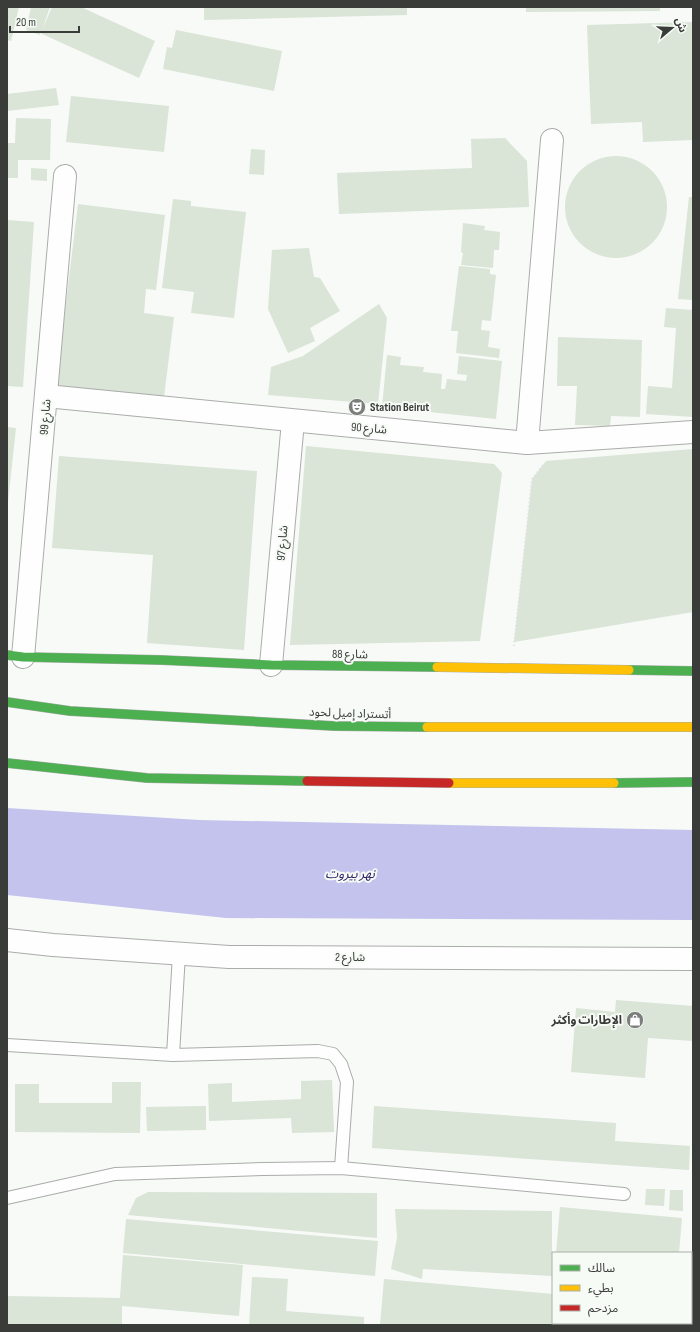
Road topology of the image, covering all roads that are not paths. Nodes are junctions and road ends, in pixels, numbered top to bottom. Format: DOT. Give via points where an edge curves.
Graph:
graph roads {
  1 [pos="552,140"];
  2 [pos="65,176"];
  3 [pos="46,396"];
  4 [pos="293,421"];
  5 [pos="693,432"];
  6 [pos="526,443"];
  7 [pos="15,656"];
  8 [pos="271,665"];
  9 [pos="693,671"];
  10 [pos="7,702"];
  11 [pos="693,727"];
  12 [pos="7,763"];
  13 [pos="693,782"];
  14 [pos="7,940"];
  15 [pos="180,954"];
  16 [pos="693,959"];
  17 [pos="7,1046"];
  18 [pos="174,1056"];
  19 [pos="341,1168"];
  20 [pos="624,1194"];
  21 [pos="7,1198"];
  1 -- 6 [label="street"];
  2 -- 3 [label="street, شارع 99"];
  3 -- 4 [label="street, شارع 90"];
  3 -- 7 [label="street, شارع 99"];
  4 -- 6 [label="street, شارع 90"];
  4 -- 8 [label="street, شارع 97"];
  5 -- 6 [label="street, شارع 90"];
  7 -- 8 [label="main road, شارع 88"];
  8 -- 9 [label="main road, شارع 88"];
  10 -- 11 [label="main road, أتستراد إميل لحود" via="70,711 334,726"];
  12 -- 13 [label="main road" via="147,778 426,783"];
  14 -- 15 [label="street, شارع 2"];
  15 -- 16 [label="street, شارع 2" via="229,957"];
  15 -- 18 [label="lane"];
  17 -- 18 [label="lane"];
  18 -- 19 [label="lane" via="318,1051 333,1054 341,1064 346,1082"];
  19 -- 20 [label="lane"];
  19 -- 21 [label="lane" via="115,1174"];
}
